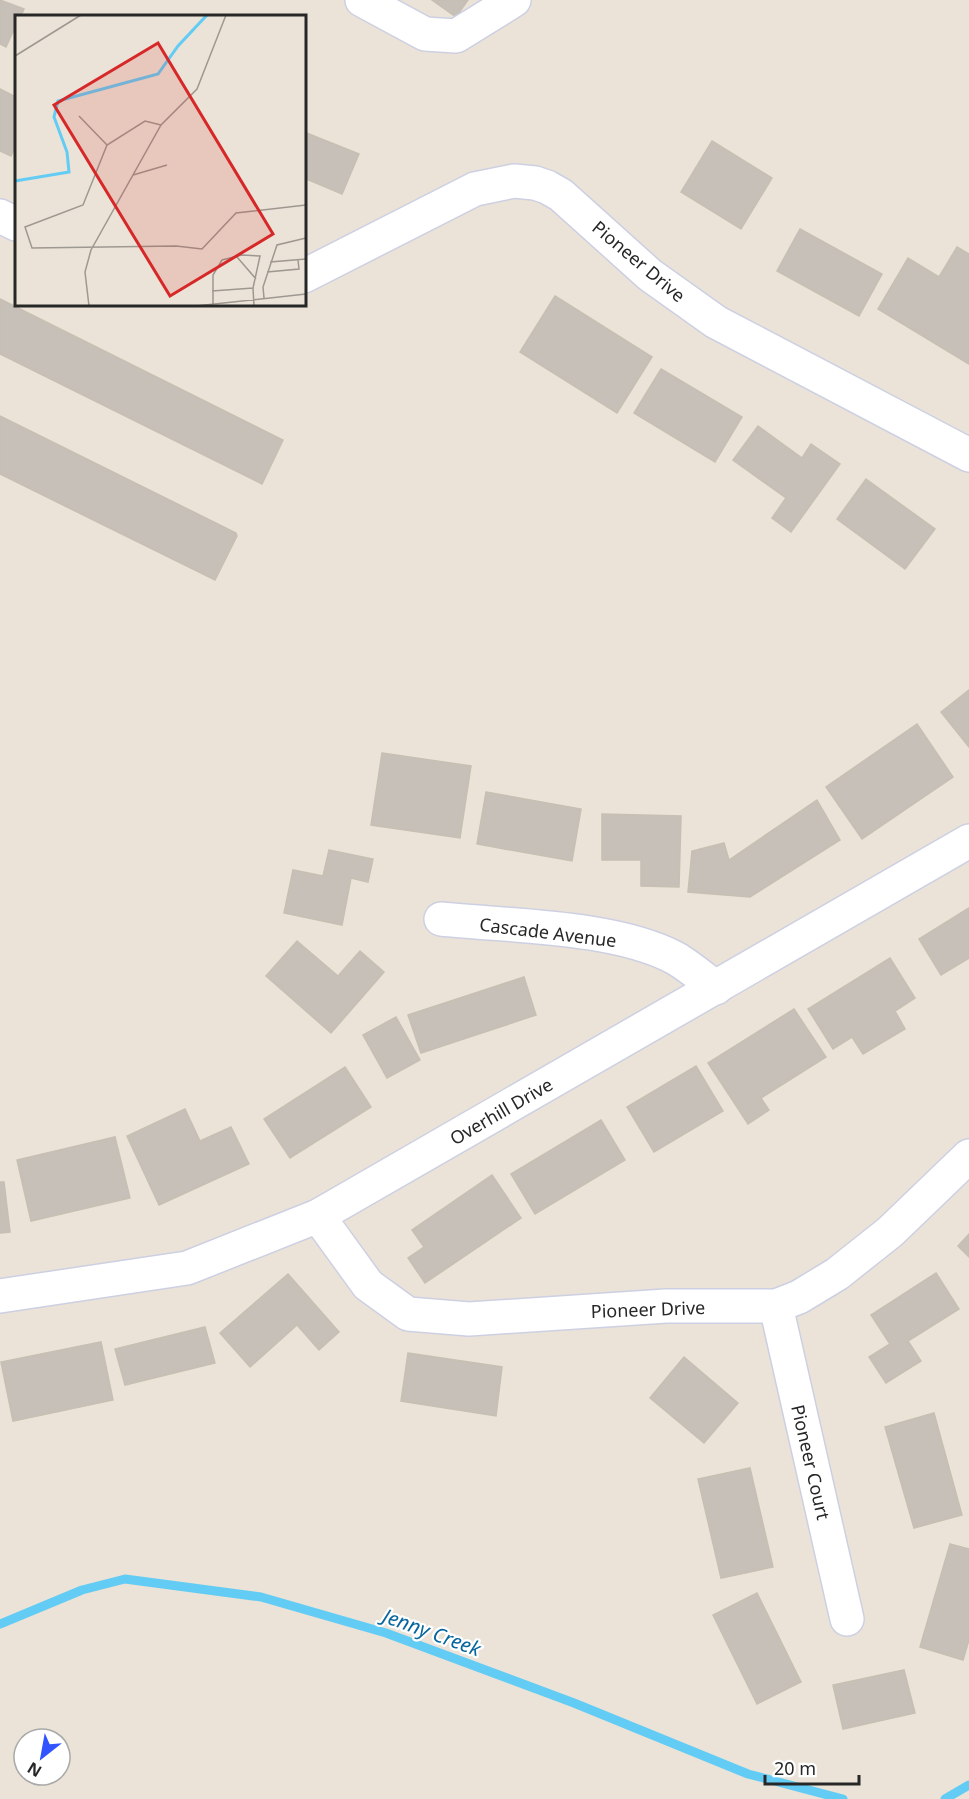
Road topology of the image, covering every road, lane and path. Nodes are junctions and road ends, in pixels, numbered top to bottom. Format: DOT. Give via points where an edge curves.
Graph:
graph roads {
  1 [pos="362,0"];
  2 [pos="514,0"];
  3 [pos="0,216"];
  4 [pos="15,224"];
  5 [pos="306,275"];
  6 [pos="969,455"];
  7 [pos="969,841"];
  8 [pos="441,919"];
  9 [pos="716,988"];
  10 [pos="969,1156"];
  11 [pos="318,1216"];
  12 [pos="0,1296"];
  13 [pos="776,1306"];
  14 [pos="847,1619"];
  1 -- 2 [label="street" via="425,34 456,36"];
  3 -- 4 [label="street"];
  5 -- 6 [label="street, Pioneer Drive" via="475,189 495,183 534,183 561,195 650,275 716,322"];
  7 -- 9 [label="street, Overhill Drive"];
  8 -- 9 [label="street, Cascade Avenue" via="586,933 644,945 676,959"];
  9 -- 11 [label="street, Overhill Drive"];
  10 -- 13 [label="street, Pioneer Drive" via="890,1232 837,1274"];
  11 -- 12 [label="street, Overhill Drive" via="187,1268"];
  11 -- 13 [label="street, Pioneer Drive" via="368,1285 408,1314 469,1319 666,1306"];
  13 -- 14 [label="street, Pioneer Court"];
}
